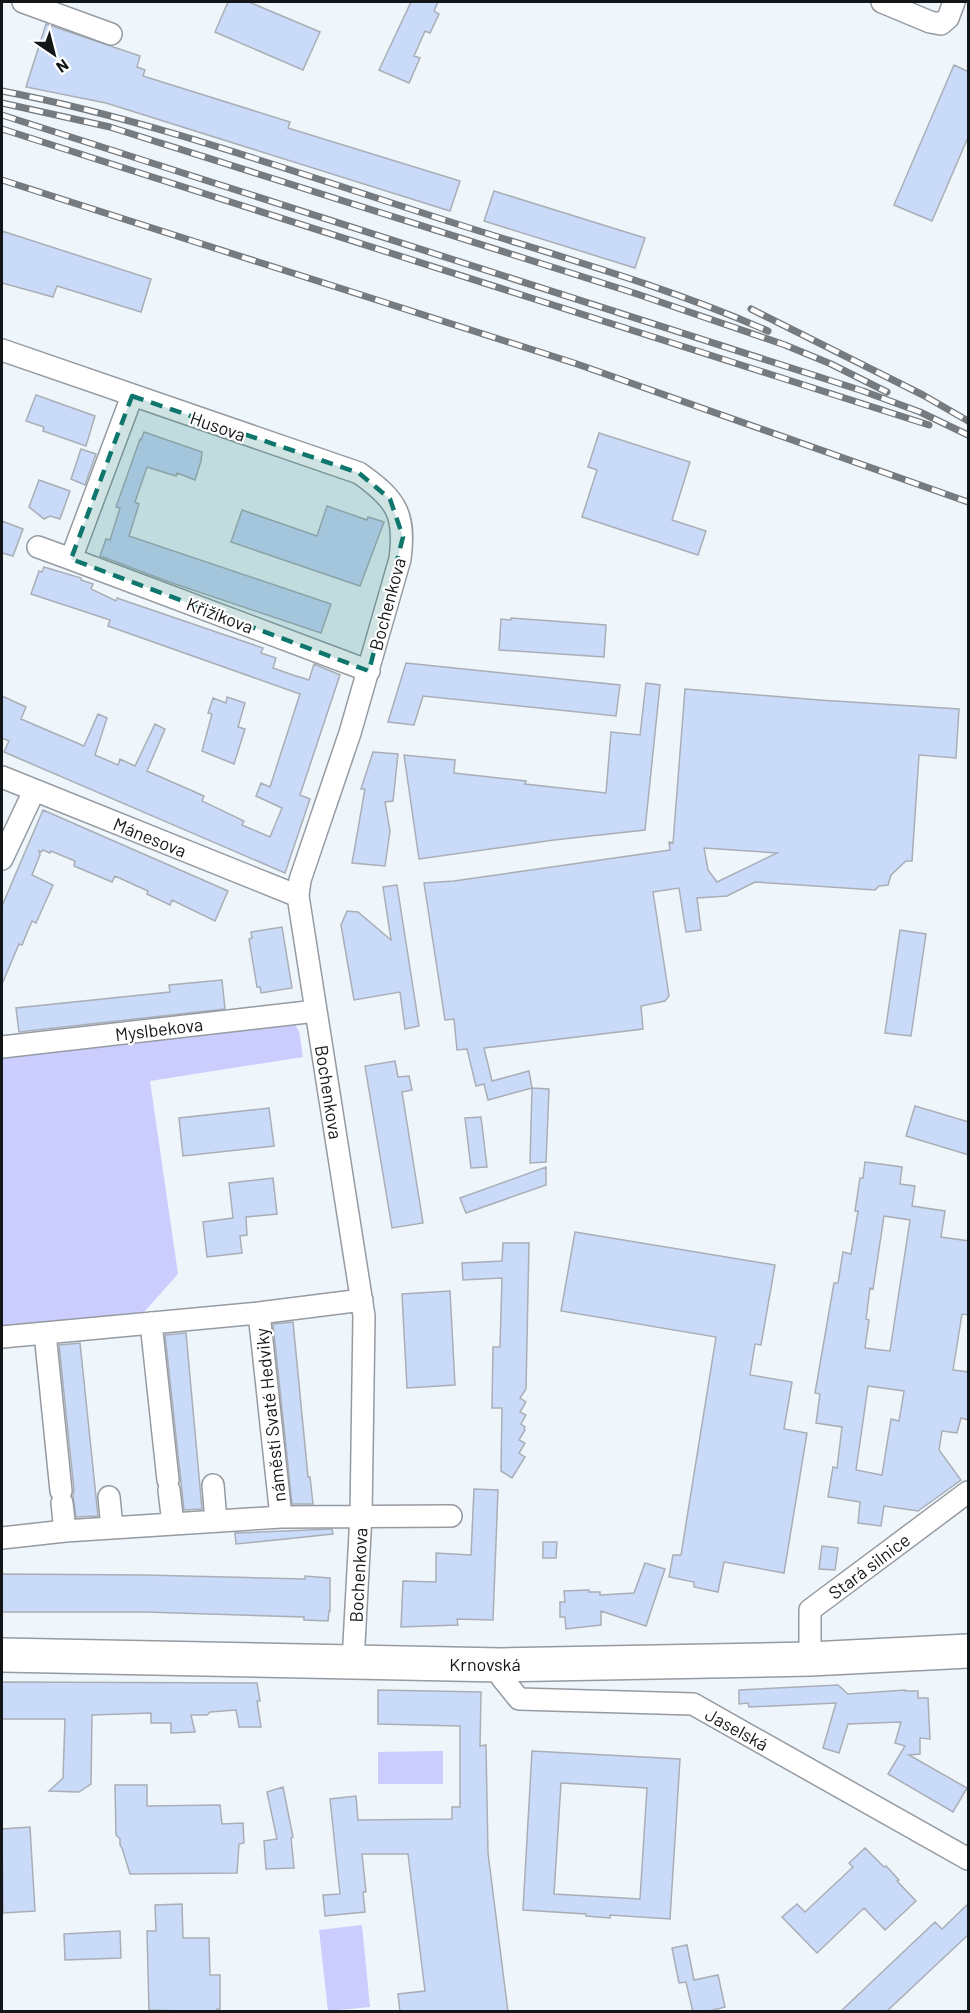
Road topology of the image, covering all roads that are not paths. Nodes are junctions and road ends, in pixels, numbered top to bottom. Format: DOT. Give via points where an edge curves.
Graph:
graph roads {
  1 [pos="22,2"];
  2 [pos="882,2"];
  3 [pos="954,2"];
  4 [pos="111,34"];
  5 [pos="2,350"];
  6 [pos="132,396"];
  7 [pos="403,537"];
  8 [pos="38,547"];
  9 [pos="71,559"];
  10 [pos="369,671"];
  11 [pos="2,777"];
  12 [pos="34,791"];
  13 [pos="2,859"];
  14 [pos="298,896"];
  15 [pos="316,1011"];
  16 [pos="2,1047"];
  17 [pos="362,1300"];
  18 [pos="259,1313"];
  19 [pos="151,1323"];
  20 [pos="45,1333"];
  21 [pos="2,1337"];
  22 [pos="213,1485"];
  23 [pos="969,1492"];
  24 [pos="109,1497"];
  25 [pos="361,1515"];
  26 [pos="451,1516"];
  27 [pos="281,1517"];
  28 [pos="216,1521"];
  29 [pos="173,1524"];
  30 [pos="112,1528"];
  31 [pos="65,1531"];
  32 [pos="2,1538"];
  33 [pos="969,1651"];
  34 [pos="2,1655"];
  35 [pos="810,1659"];
  36 [pos="353,1662"];
  37 [pos="501,1665"];
  38 [pos="969,1859"];
  1 -- 4 [label="street"];
  2 -- 3 [label="street" via="940,24 948,18"];
  5 -- 6 [label="street, Husova"];
  6 -- 7 [label="street, Husova" via="359,473 390,499 399,515"];
  6 -- 9 [label="street"];
  7 -- 10 [label="street, Bochenkova"];
  8 -- 9 [label="street, Křižíkova"];
  9 -- 10 [label="street, Křižíkova"];
  10 -- 14 [label="street, Bochenkova"];
  11 -- 12 [label="street, Mánesova"];
  12 -- 13 [label="street"];
  12 -- 14 [label="street, Mánesova"];
  14 -- 15 [label="street, Bochenkova"];
  15 -- 16 [label="street, Myslbekova"];
  15 -- 17 [label="street, Bochenkova"];
  17 -- 18 [label="street, náměstí Svaté Hedviky"];
  17 -- 25 [label="street, Bochenkova"];
  18 -- 19 [label="street, náměstí Svaté Hedviky"];
  18 -- 27 [label="street, náměstí Svaté Hedviky"];
  19 -- 20 [label="street, náměstí Svaté Hedviky"];
  19 -- 29 [label="street"];
  20 -- 21 [label="street, náměstí Svaté Hedviky"];
  20 -- 31 [label="street"];
  22 -- 28 [label="street"];
  23 -- 35 [label="street, Stará silnice" via="810,1610"];
  24 -- 30 [label="street"];
  25 -- 26 [label="street, náměstí Svaté Hedviky"];
  25 -- 27 [label="street, náměstí Svaté Hedviky"];
  25 -- 36 [label="street, Bochenkova"];
  27 -- 28 [label="street, náměstí Svaté Hedviky"];
  28 -- 29 [label="street, náměstí Svaté Hedviky"];
  29 -- 30 [label="street, náměstí Svaté Hedviky"];
  30 -- 31 [label="street, náměstí Svaté Hedviky"];
  31 -- 32 [label="street, náměstí Svaté Hedviky"];
  33 -- 35 [label="main road, Krnovská"];
  34 -- 36 [label="main road, Krnovská"];
  35 -- 37 [label="main road, Krnovská"];
  36 -- 37 [label="main road, Krnovská"];
  37 -- 38 [label="street, Jaselská" via="502,1677 519,1699 693,1704"];
}
